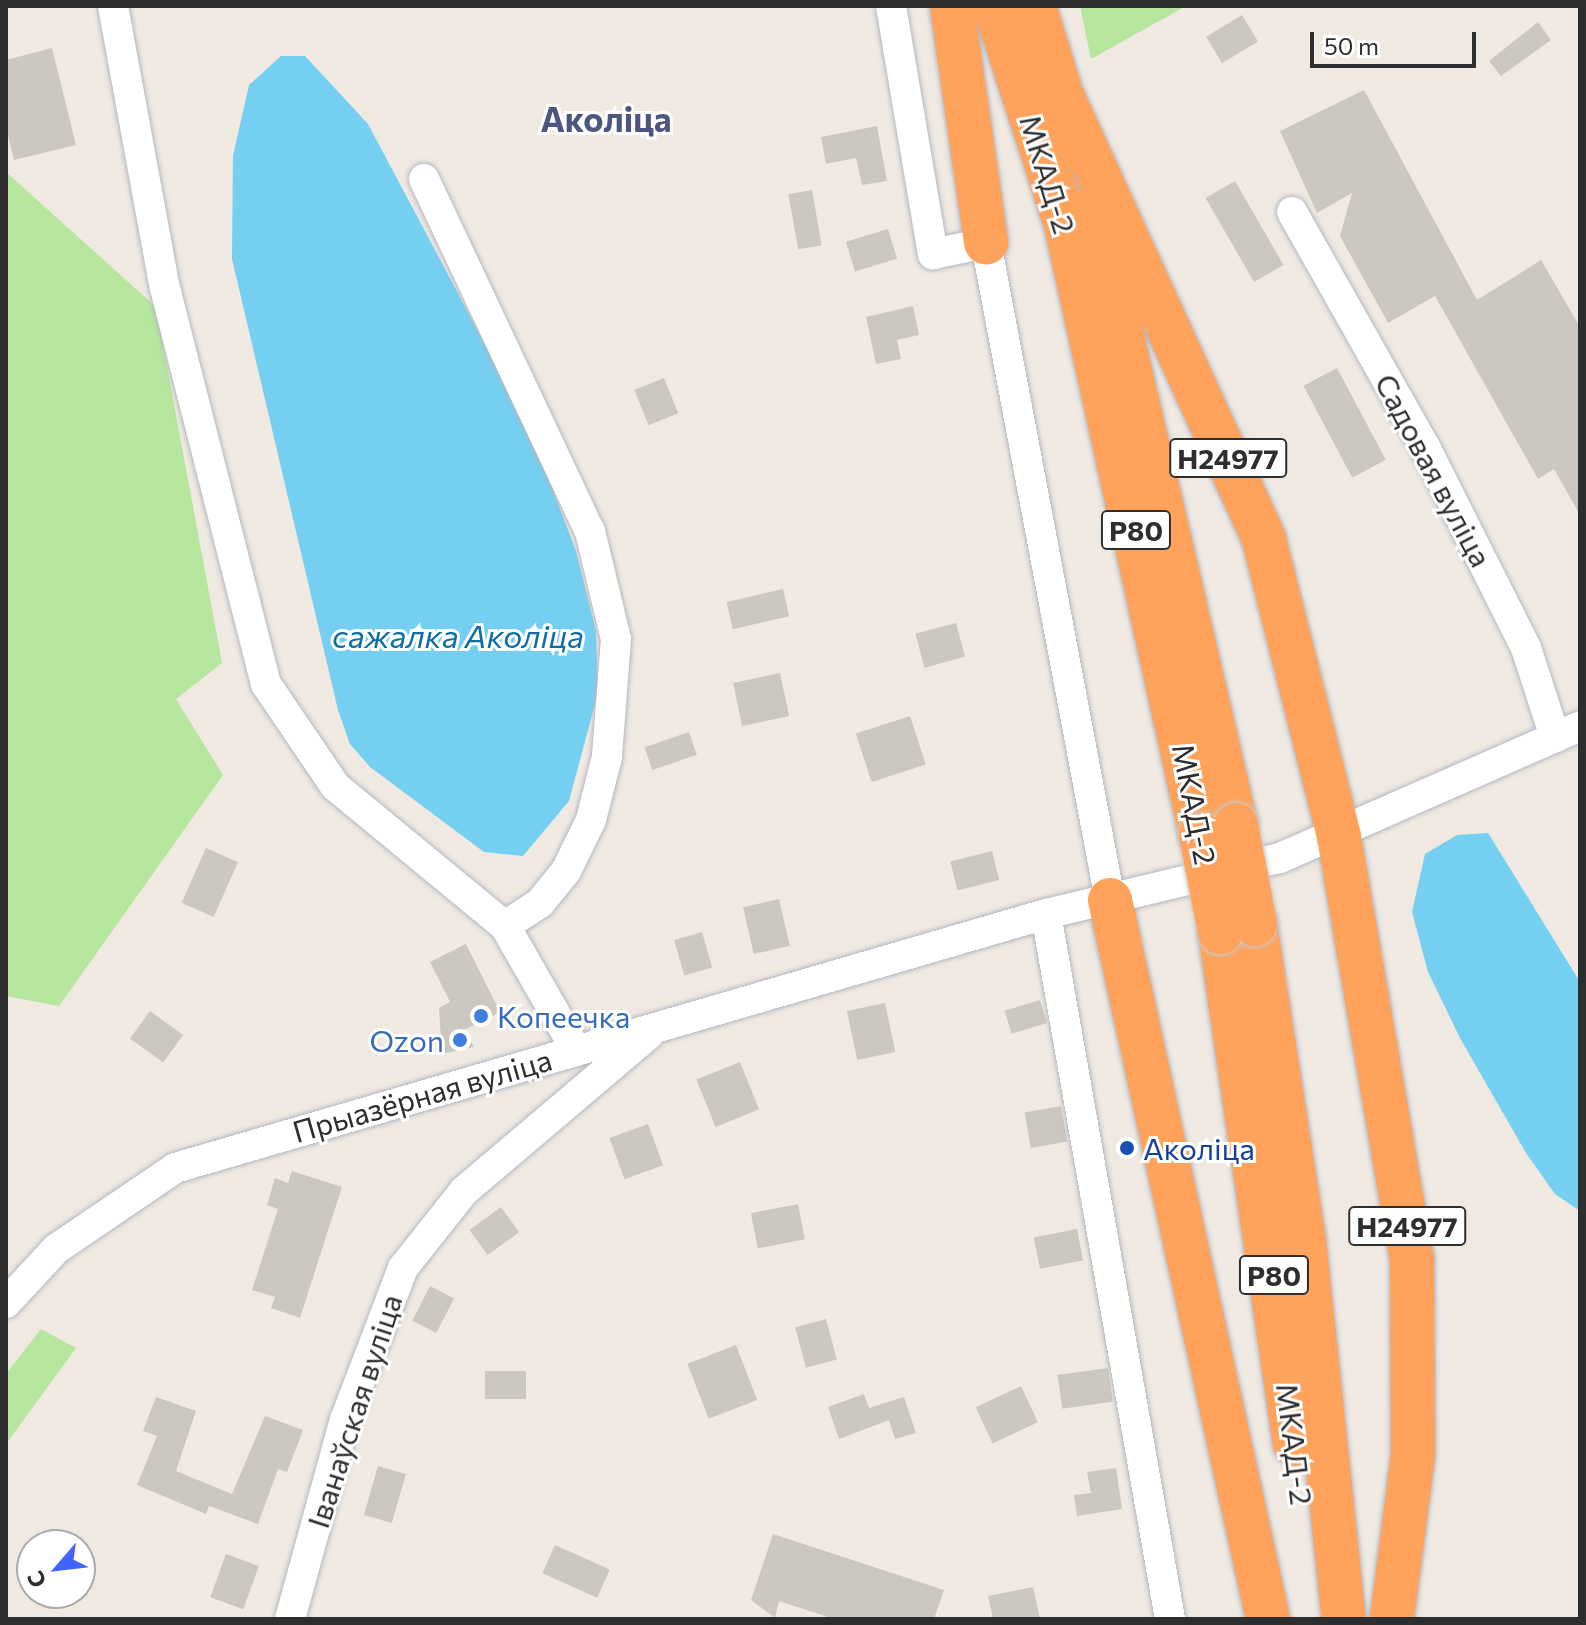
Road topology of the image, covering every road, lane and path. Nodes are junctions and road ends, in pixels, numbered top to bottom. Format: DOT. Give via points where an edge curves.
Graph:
graph roads {
  1 [pos="113,6"];
  2 [pos="891,6"];
  3 [pos="952,6"];
  4 [pos="995,6"];
  5 [pos="1034,6"];
  6 [pos="1063,98"];
  7 [pos="424,179"];
  8 [pos="1292,212"];
  9 [pos="986,243"];
  10 [pos="1567,731"];
  11 [pos="1219,830"];
  12 [pos="1339,837"];
  13 [pos="1110,900"];
  14 [pos="1046,914"];
  15 [pos="505,926"];
  16 [pos="1237,928"];
  17 [pos="660,1025"];
  18 [pos="576,1050"];
  19 [pos="6,1303"];
  20 [pos="290,1619"];
  21 [pos="1170,1619"];
  22 [pos="1268,1619"];
  23 [pos="1315,1619"];
  24 [pos="1344,1619"];
  25 [pos="1392,1619"];
  1 -- 15 [label="street" via="165,288 266,684 335,786"];
  2 -- 9 [label="street" via="933,254"];
  3 -- 9 [label="highway"];
  4 -- 11 [label="highway, МКАД-2 / Р80" via="1066,225"];
  5 -- 6 [label="highway, Р80"];
  6 -- 11 [label="highway, Р80" via="1137,378"];
  6 -- 12 [label="highway, Н24977" via="1264,540"];
  7 -- 15 [label="street" via="590,531 616,639 607,757 591,820 566,871 540,903"];
  8 -- 10 [label="street, Садовая вуліца"];
  9 -- 13 [label="street"];
  10 -- 12 [label="street, Прыазёрная вуліца"];
  11 -- 16 [label="highway, МКАД-2 / Р80, bridge"];
  12 -- 13 [label="street, Прыазёрная вуліца"];
  12 -- 25 [label="highway, Н24977" via="1412,1258 1413,1455"];
  13 -- 14 [label="street, Прыазёрная вуліца"];
  13 -- 22 [label="highway"];
  14 -- 17 [label="street, Прыазёрная вуліца"];
  14 -- 21 [label="street"];
  15 -- 18 [label="street"];
  16 -- 23 [label="highway, МКАД-2 / Р80"];
  16 -- 24 [label="highway, Р80" via="1304,1241"];
  17 -- 18 [label="street, Прыазёрная вуліца"];
  17 -- 20 [label="street, Іванаўская вуліца" via="464,1191 403,1268 345,1420"];
  18 -- 19 [label="street, Прыазёрная вуліца" via="175,1168 56,1249"];
}
